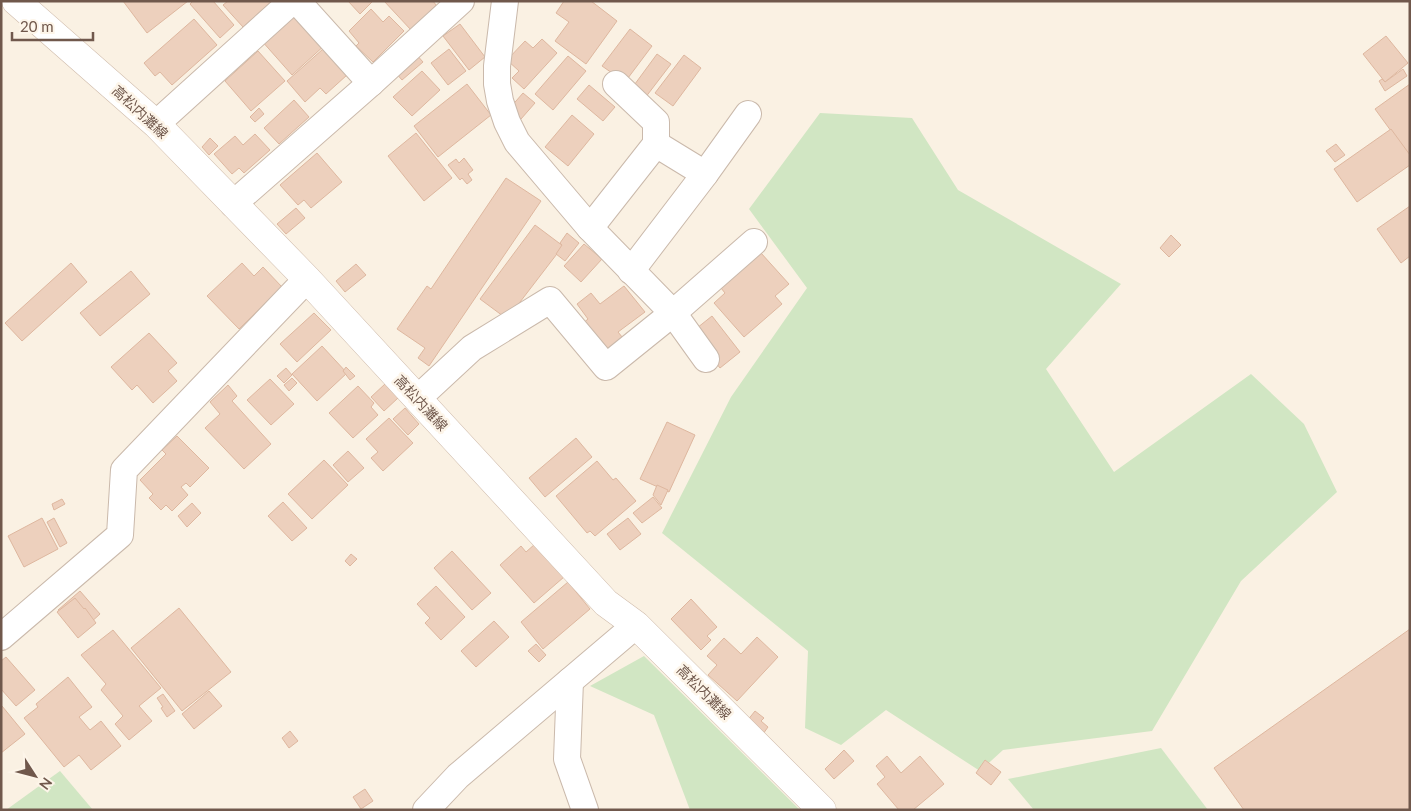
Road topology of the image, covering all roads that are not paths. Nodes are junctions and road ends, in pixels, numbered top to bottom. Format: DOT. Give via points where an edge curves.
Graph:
graph roads {
  1 [pos="16,1"];
  2 [pos="292,1"];
  3 [pos="297,1"];
  4 [pos="461,1"];
  5 [pos="505,1"];
  6 [pos="371,83"];
  7 [pos="616,84"];
  8 [pos="748,114"];
  9 [pos="156,124"];
  10 [pos="656,144"];
  11 [pos="705,174"];
  12 [pos="233,204"];
  13 [pos="590,228"];
  14 [pos="754,242"];
  15 [pos="631,271"];
  16 [pos="307,279"];
  17 [pos="673,313"];
  18 [pos="706,359"];
  19 [pos="417,399"];
  20 [pos="636,625"];
  21 [pos="1,637"];
  22 [pos="570,682"];
  23 [pos="426,810"];
  24 [pos="585,810"];
  25 [pos="822,810"];
  1 -- 9 [label="main road, 高松内灘線"];
  2 -- 9 [label="street"];
  3 -- 6 [label="street"];
  4 -- 6 [label="street"];
  5 -- 13 [label="street" via="497,84 507,122 517,142"];
  6 -- 12 [label="street"];
  7 -- 10 [label="street" via="656,122"];
  8 -- 11 [label="street"];
  9 -- 12 [label="main road, 高松内灘線"];
  10 -- 11 [label="street"];
  10 -- 13 [label="street"];
  11 -- 15 [label="street"];
  12 -- 16 [label="main road, 高松内灘線"];
  13 -- 15 [label="street"];
  14 -- 17 [label="street"];
  15 -- 17 [label="street"];
  16 -- 19 [label="main road, 高松内灘線"];
  16 -- 21 [label="street" via="124,470 120,535"];
  17 -- 18 [label="street"];
  17 -- 19 [label="street" via="606,367 550,300 472,348"];
  19 -- 20 [label="main road, 高松内灘線" via="606,603"];
  20 -- 22 [label="street"];
  20 -- 25 [label="main road, 高松内灘線"];
  22 -- 23 [label="street" via="458,776"];
  22 -- 24 [label="street" via="568,758"];
}
